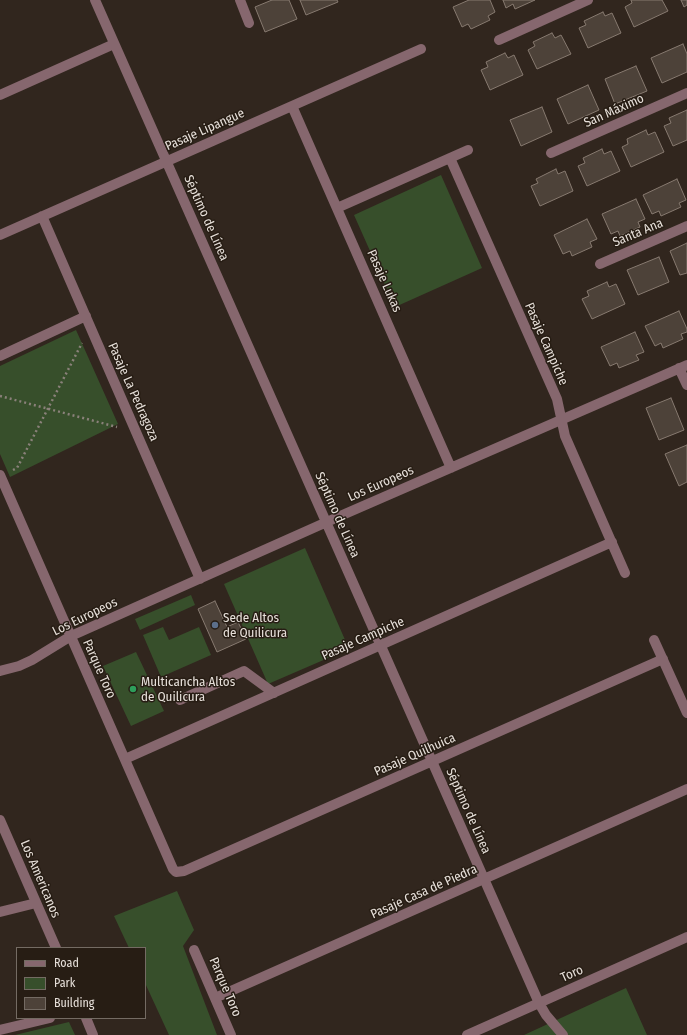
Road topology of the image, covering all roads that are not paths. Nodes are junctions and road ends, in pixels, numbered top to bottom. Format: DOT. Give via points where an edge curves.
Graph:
graph roads {
  1 [pos="95,0"];
  2 [pos="240,0"];
  3 [pos="588,0"];
  4 [pos="249,23"];
  5 [pos="499,40"];
  6 [pos="114,44"];
  7 [pos="421,49"];
  8 [pos="687,93"];
  9 [pos="0,95"];
  10 [pos="292,106"];
  11 [pos="468,150"];
  12 [pos="551,153"];
  13 [pos="450,158"];
  14 [pos="166,161"];
  15 [pos="338,208"];
  16 [pos="42,216"];
  17 [pos="687,226"];
  18 [pos="0,235"];
  19 [pos="600,264"];
  20 [pos="86,316"];
  21 [pos="0,356"];
  22 [pos="683,366"];
  23 [pos="687,385"];
  24 [pos="561,420"];
  25 [pos="451,468"];
  26 [pos="1,477"];
  27 [pos="326,522"];
  28 [pos="612,542"];
  29 [pos="625,573"];
  30 [pos="200,579"];
  31 [pos="71,636"];
  32 [pos="654,640"];
  33 [pos="381,646"];
  34 [pos="663,659"];
  35 [pos="0,671"];
  36 [pos="274,693"];
  37 [pos="180,700"];
  38 [pos="687,712"];
  39 [pos="125,759"];
  40 [pos="432,761"];
  41 [pos="687,790"];
  42 [pos="0,820"];
  43 [pos="176,872"];
  44 [pos="484,879"];
  45 [pos="36,903"];
  46 [pos="0,912"];
  47 [pos="687,937"];
  48 [pos="56,947"];
  49 [pos="194,950"];
  50 [pos="215,998"];
  51 [pos="539,1003"];
  52 [pos="46,1019"];
  53 [pos="86,1019"];
  54 [pos="0,1030"];
  55 [pos="93,1035"];
  56 [pos="231,1035"];
  57 [pos="466,1035"];
  58 [pos="564,1035"];
  1 -- 6 [label="street, Séptimo de Línea"];
  2 -- 4 [label="street"];
  3 -- 5 [label="street"];
  6 -- 9 [label="street"];
  6 -- 14 [label="street, Séptimo de Línea"];
  7 -- 10 [label="street, Pasaje Lipangue"];
  8 -- 12 [label="street, San Máximo"];
  10 -- 14 [label="street, Pasaje Lipangue"];
  10 -- 15 [label="street, Pasaje Lukas"];
  11 -- 13 [label="street"];
  13 -- 15 [label="street"];
  13 -- 24 [label="street, Pasaje Campiche" via="557,399"];
  14 -- 16 [label="street, Pasaje Lipangue"];
  14 -- 27 [label="street, Séptimo de Línea"];
  15 -- 25 [label="street, Pasaje Lukas"];
  16 -- 18 [label="street, Pasaje Lipangue"];
  16 -- 20 [label="street, Pasaje La Pedragoza"];
  17 -- 19 [label="street, Santa Ana"];
  20 -- 21 [label="street"];
  20 -- 30 [label="street, Pasaje La Pedragoza"];
  22 -- 23 [label="street"];
  22 -- 24 [label="street, Los Europeos"];
  24 -- 25 [label="street, Los Europeos"];
  24 -- 28 [label="street, Pasaje Campiche" via="565,436"];
  25 -- 27 [label="street, Los Europeos"];
  26 -- 31 [label="street, Parque Toro"];
  27 -- 30 [label="street, Los Europeos"];
  27 -- 33 [label="street, Séptimo de Línea"];
  28 -- 29 [label="street, Pasaje Campiche"];
  28 -- 33 [label="street, Pasaje Campiche"];
  30 -- 31 [label="street, Los Europeos"];
  31 -- 35 [label="street, Los Europeos" via="32,660"];
  31 -- 39 [label="street, Parque Toro"];
  32 -- 34 [label="street"];
  33 -- 36 [label="street, Pasaje Campiche"];
  33 -- 40 [label="street, Séptimo de Línea"];
  34 -- 38 [label="street"];
  34 -- 40 [label="street, Pasaje Quilhuica"];
  36 -- 37 [label="street" via="244,671"];
  36 -- 39 [label="street, Pasaje Campiche"];
  39 -- 43 [label="street, Parque Toro"];
  40 -- 43 [label="street, Pasaje Quilhuica" via="184,871"];
  40 -- 44 [label="street, Séptimo de Línea"];
  41 -- 44 [label="street, Pasaje Casa de Piedra"];
  42 -- 45 [label="street, Los Americanos"];
  44 -- 50 [label="street, Pasaje Casa de Piedra"];
  44 -- 51 [label="street, Séptimo de Línea"];
  45 -- 46 [label="street"];
  45 -- 48 [label="street, Los Americanos"];
  47 -- 51 [label="street, Toro"];
  49 -- 50 [label="street, Parque Toro"];
  50 -- 56 [label="street, Parque Toro"];
  51 -- 57 [label="street, Toro"];
  51 -- 58 [label="street, Séptimo de Línea"];
  52 -- 54 [label="street"];
  53 -- 55 [label="street"];
}
